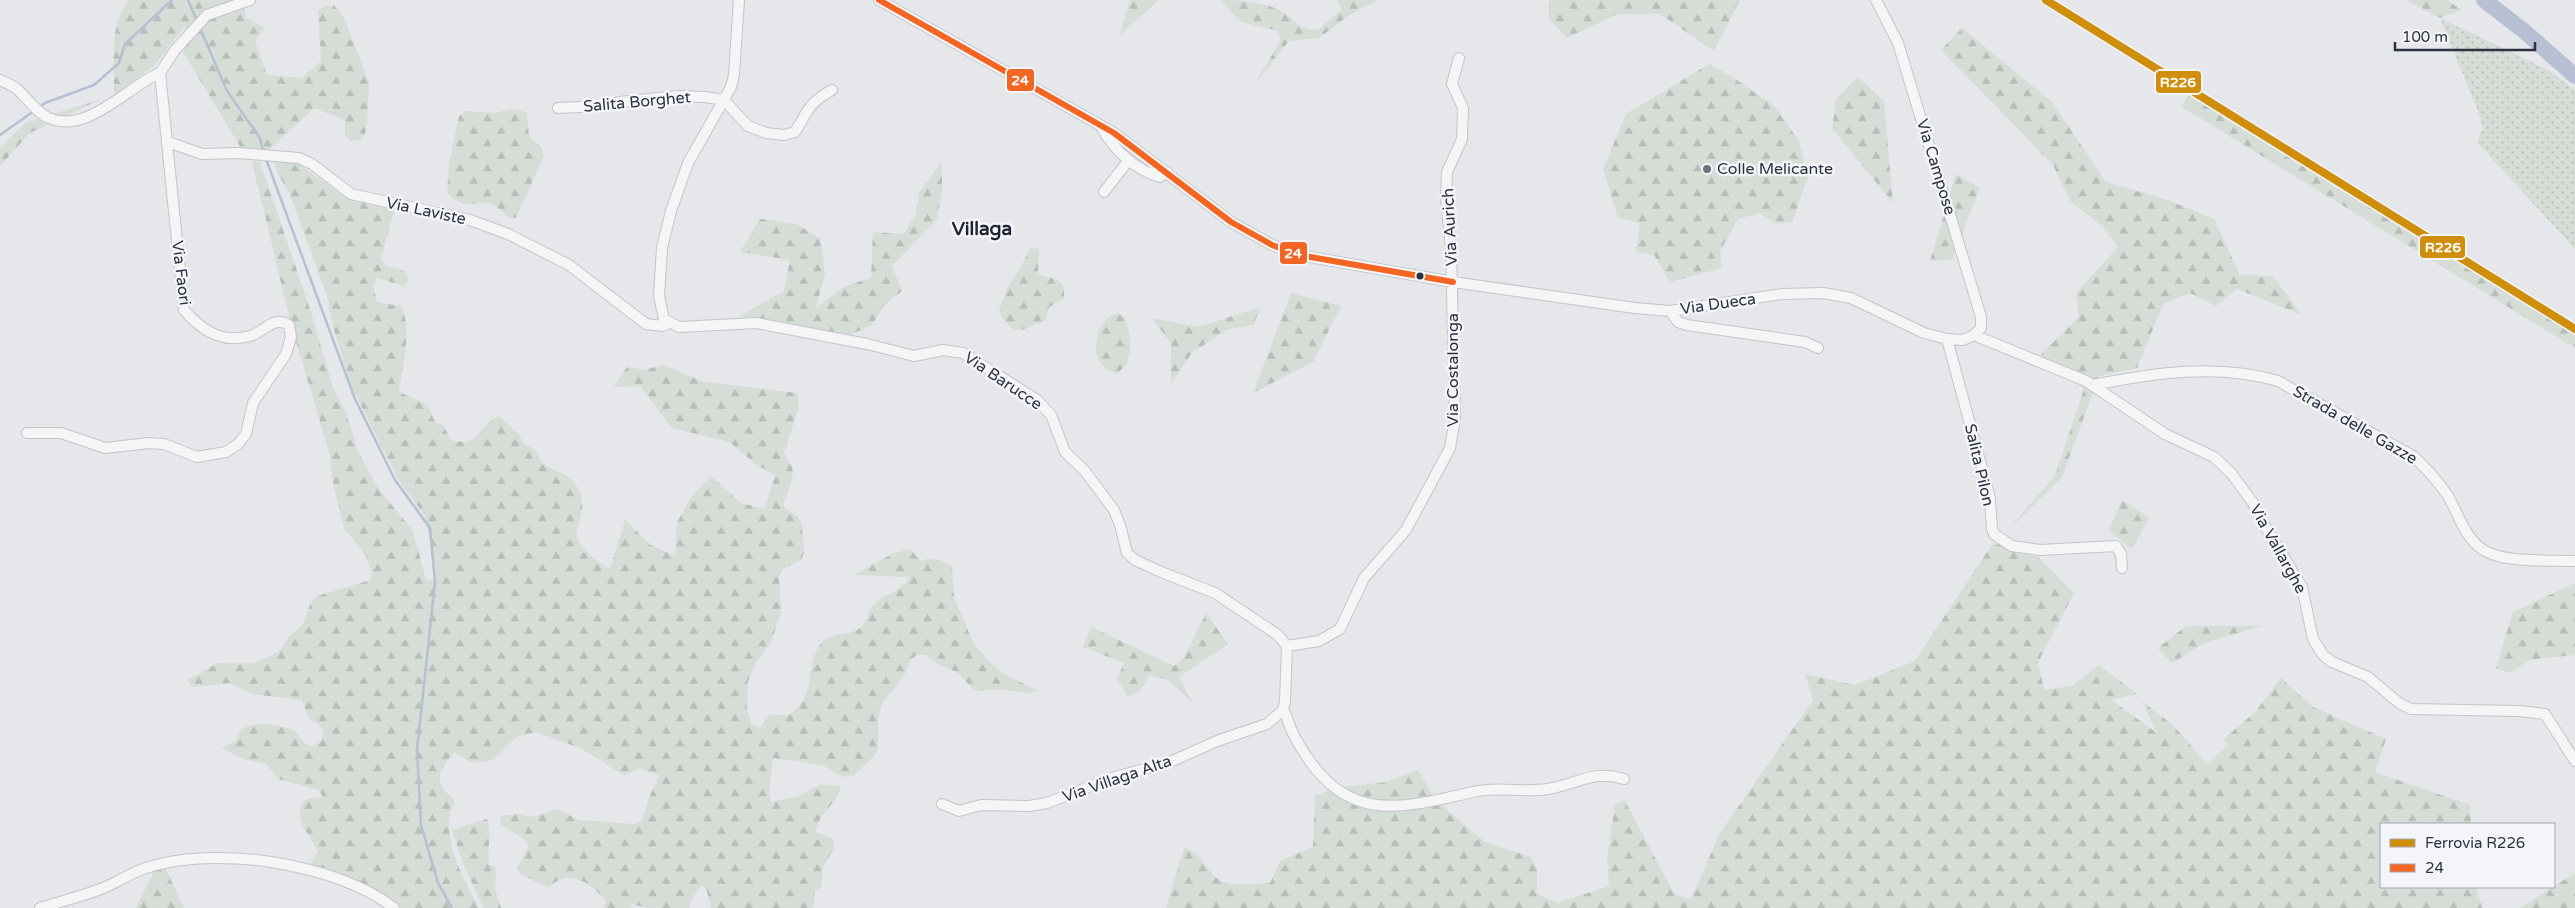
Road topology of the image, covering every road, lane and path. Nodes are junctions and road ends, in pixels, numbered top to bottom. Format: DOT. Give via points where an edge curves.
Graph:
graph roads {
  1 [pos="250,0"];
  2 [pos="739,0"];
  3 [pos="879,0"];
  4 [pos="1876,0"];
  5 [pos="1459,58"];
  6 [pos="160,73"];
  7 [pos="0,80"];
  8 [pos="832,90"];
  9 [pos="724,100"];
  10 [pos="558,108"];
  11 [pos="1101,126"];
  12 [pos="168,142"];
  13 [pos="1128,161"];
  14 [pos="1167,172"];
  15 [pos="1104,192"];
  16 [pos="1453,282"];
  17 [pos="1670,311"];
  18 [pos="669,323"];
  19 [pos="1974,335"];
  20 [pos="1947,339"];
  21 [pos="1818,348"];
  22 [pos="2093,386"];
  23 [pos="27,433"];
  24 [pos="2575,561"];
  25 [pos="2122,568"];
  26 [pos="1286,646"];
  27 [pos="1283,710"];
  28 [pos="2575,761"];
  29 [pos="1624,779"];
  30 [pos="942,804"];
  31 [pos="40,908"];
  32 [pos="394,908"];
  1 -- 6 [label="street" via="220,8 203,19"];
  2 -- 9 [label="street" via="734,74"];
  3 -- 11 [label="street, Via Dueca"];
  4 -- 19 [label="street, Via Campose" via="1898,43 1982,317 1981,328"];
  5 -- 16 [label="street, Via Aurich" via="1452,84 1463,108 1462,139 1447,172 1446,200"];
  6 -- 7 [label="street" via="147,78 100,112 71,120 54,120 16,88"];
  6 -- 12 [label="street, Via Faori"];
  8 -- 9 [label="street" via="815,99 794,132 784,135 748,126"];
  9 -- 10 [label="street, Salita Borghet" via="678,96 605,106"];
  9 -- 18 [label="street" via="688,163 671,211 662,248 659,296 661,311"];
  11 -- 13 [label="street" via="1111,144"];
  11 -- 14 [label="street, Via Dueca"];
  12 -- 18 [label="street, Via Laviste" via="202,154 239,153 299,158 352,194 470,220 508,234 569,266 646,324 663,326"];
  12 -- 23 [label="street, Via Faori" via="184,310 207,332 226,337 250,336 274,322 284,322 289,325 291,337 286,354 253,403 246,434 226,452 197,456 164,444 149,443 105,448 61,434"];
  13 -- 14 [label="street" via="1148,174 1160,177"];
  13 -- 15 [label="street"];
  14 -- 16 [label="street, Via Dueca" via="1231,222 1272,245 1299,255"];
  16 -- 17 [label="street, Via Dueca"];
  16 -- 26 [label="street, Via Costalonga" via="1455,418 1450,448 1406,530 1364,578 1340,629 1319,641"];
  17 -- 20 [label="street, Via Dueca" via="1782,294 1824,293 1852,298 1924,333"];
  17 -- 21 [label="street" via="1678,322 1687,325 1805,342"];
  18 -- 26 [label="street, Via Barucce" via="700,326 756,323 914,356 943,350 963,353 1037,400 1051,415 1065,452 1089,476 1114,510 1127,553 1161,572 1215,593 1278,635"];
  19 -- 20 [label="street, Via Dueca" via="1964,340"];
  19 -- 22 [label="street, Via Vallarghe"];
  20 -- 25 [label="street, Salita Pilon" via="1990,498 1994,534 2012,546 2040,550 2116,546 2121,554"];
  22 -- 24 [label="street, Strada delle Gazze" via="2154,374 2191,371 2253,374 2278,381 2413,456 2448,496 2469,536 2487,552 2505,557"];
  22 -- 28 [label="street, Via Vallarghe" via="2165,434 2214,457 2231,473 2253,502 2302,587 2313,639 2323,656 2368,677 2399,704 2411,709 2545,714"];
  26 -- 27 [label="street"];
  27 -- 29 [label="street" via="1310,762 1342,795 1370,805 1410,804 1474,791 1535,791 1568,785 1588,776 1610,774"];
  27 -- 30 [label="street, Via Villaga Alta" via="1267,724 1217,740 1170,762 1115,777 1046,803 981,805 959,811"];
  31 -- 32 [label="street" via="99,890 143,869 177,861 216,858 280,864 315,872 382,898"];
}
